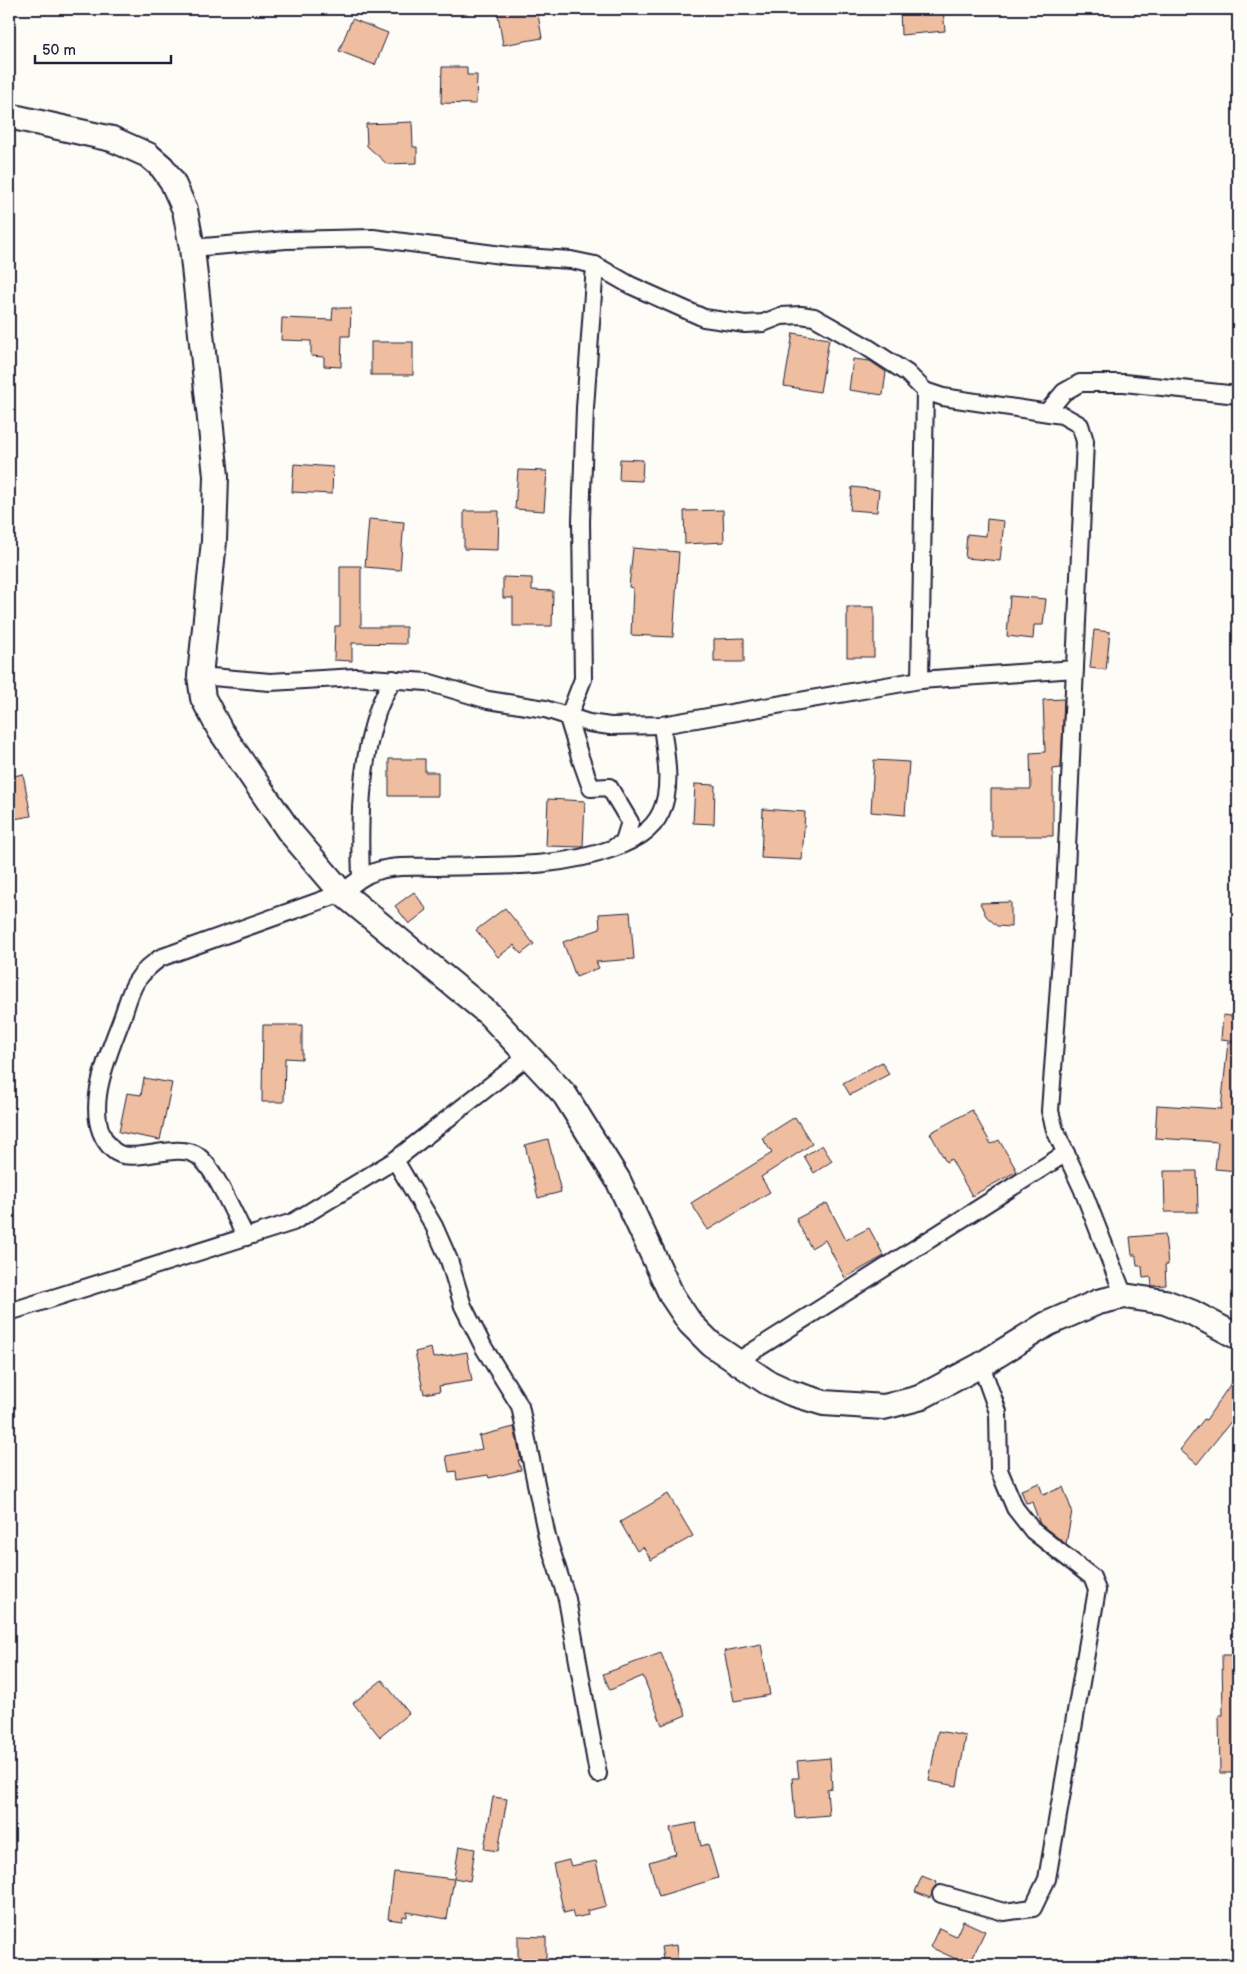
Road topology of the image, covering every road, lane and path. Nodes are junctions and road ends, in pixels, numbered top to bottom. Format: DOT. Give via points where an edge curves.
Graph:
graph roads {
  1 [pos="9,116"];
  2 [pos="192,248"];
  3 [pos="595,265"];
  4 [pos="925,391"];
  5 [pos="1238,395"];
  6 [pos="1047,412"];
  7 [pos="1075,669"];
  8 [pos="200,676"];
  9 [pos="393,679"];
  10 [pos="920,680"];
  11 [pos="568,718"];
  12 [pos="662,725"];
  13 [pos="586,858"];
  14 [pos="361,878"];
  15 [pos="342,893"];
  16 [pos="528,1056"];
  17 [pos="1066,1153"];
  18 [pos="395,1160"];
  19 [pos="246,1237"];
  20 [pos="1124,1296"];
  21 [pos="9,1312"];
  22 [pos="1238,1337"];
  23 [pos="736,1362"];
  24 [pos="981,1365"];
  25 [pos="598,1774"];
  26 [pos="941,1894"];
  1 -- 2 [label="street" via="112,139 148,155 172,182 185,210"];
  2 -- 3 [label="street" via="286,240 373,238"];
  2 -- 8 [label="street" via="216,476 214,541"];
  3 -- 4 [label="street" via="630,285 704,318 745,324 763,323 781,316 801,314 814,317 907,372"];
  3 -- 11 [label="street" via="581,521 583,679"];
  4 -- 6 [label="street" via="943,398"];
  4 -- 10 [label="street"];
  5 -- 6 [label="street" via="1124,383 1080,383 1064,392"];
  6 -- 7 [label="street" via="1062,414 1080,425 1085,441"];
  7 -- 10 [label="street"];
  7 -- 17 [label="street" via="1064,916 1050,1085 1052,1121"];
  8 -- 9 [label="street" via="270,682 356,677"];
  8 -- 15 [label="street" via="203,698 220,730 289,830"];
  9 -- 11 [label="street" via="427,682 488,700 545,709"];
  9 -- 14 [label="street" via="377,712 368,746 360,844"];
  10 -- 12 [label="street"];
  11 -- 12 [label="street" via="610,726"];
  11 -- 13 [label="street" via="592,788 609,787 630,822 623,844"];
  12 -- 13 [label="street" via="666,788 662,810 653,826 633,841"];
  13 -- 14 [label="street" via="545,864 387,868"];
  14 -- 15 [label="street"];
  15 -- 16 [label="street" via="489,1014"];
  15 -- 19 [label="street" via="160,958 148,967 135,983 100,1078 99,1125 104,1141 115,1152 126,1156 186,1150 197,1155 207,1165"];
  16 -- 18 [label="street"];
  16 -- 23 [label="street" via="565,1095 595,1141 618,1180 672,1296 690,1323"];
  17 -- 20 [label="street"];
  17 -- 23 [label="street"];
  18 -- 19 [label="street" via="293,1222"];
  18 -- 25 [label="street" via="438,1234 462,1306 520,1406 547,1536 567,1599"];
  19 -- 21 [label="street"];
  20 -- 22 [label="street" via="1164,1302"];
  20 -- 24 [label="street" via="1098,1302 1047,1324"];
  23 -- 24 [label="street" via="791,1393 824,1403 864,1407 884,1407 919,1398"];
  24 -- 26 [label="street" via="998,1412 999,1470 1015,1508 1033,1531 1092,1577 1097,1590 1047,1879 1033,1908 1004,1912"];
}
